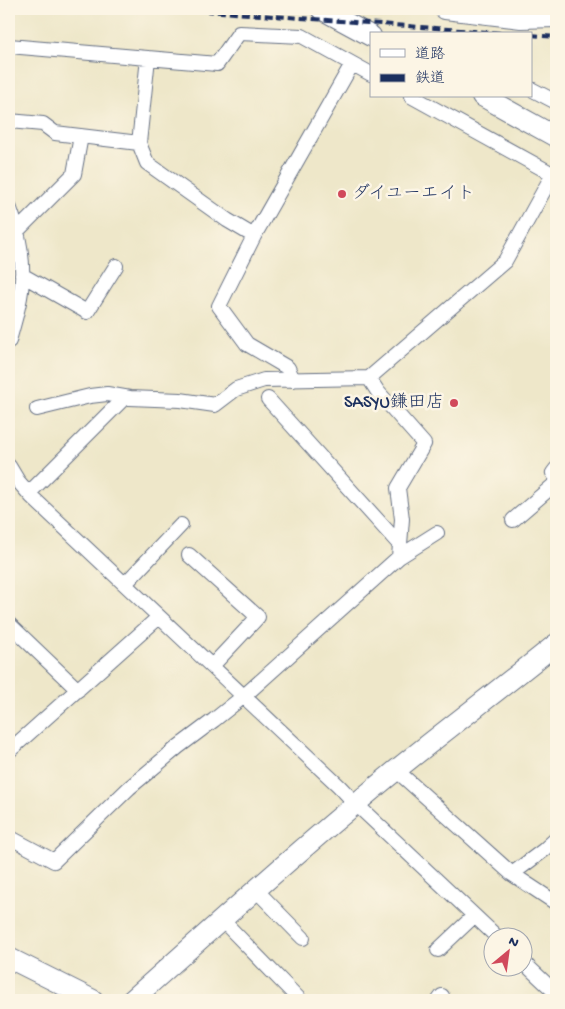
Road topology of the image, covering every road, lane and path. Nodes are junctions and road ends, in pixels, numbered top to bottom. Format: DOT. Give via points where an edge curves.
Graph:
graph roads {
  1 [pos="321,9"];
  2 [pos="445,9"];
  3 [pos="556,17"];
  4 [pos="370,35"];
  5 [pos="9,46"];
  6 [pos="148,58"];
  7 [pos="352,64"];
  8 [pos="370,73"];
  9 [pos="532,90"];
  10 [pos="415,98"];
  11 [pos="486,98"];
  12 [pos="556,102"];
  13 [pos="9,121"];
  14 [pos="81,136"];
  15 [pos="556,137"];
  16 [pos="139,143"];
  17 [pos="554,175"];
  18 [pos="9,206"];
  19 [pos="17,231"];
  20 [pos="254,236"];
  21 [pos="116,266"];
  22 [pos="22,275"];
  23 [pos="9,341"];
  24 [pos="369,378"];
  25 [pos="292,380"];
  26 [pos="125,397"];
  27 [pos="268,399"];
  28 [pos="37,409"];
  29 [pos="9,466"];
  30 [pos="556,469"];
  31 [pos="556,477"];
  32 [pos="556,483"];
  33 [pos="29,493"];
  34 [pos="513,520"];
  35 [pos="181,525"];
  36 [pos="437,533"];
  37 [pos="400,551"];
  38 [pos="189,555"];
  39 [pos="125,584"];
  40 [pos="159,617"];
  41 [pos="9,624"];
  42 [pos="556,644"];
  43 [pos="212,666"];
  44 [pos="78,690"];
  45 [pos="244,696"];
  46 [pos="9,751"];
  47 [pos="396,770"];
  48 [pos="356,804"];
  49 [pos="9,838"];
  50 [pos="556,838"];
  51 [pos="512,874"];
  52 [pos="256,890"];
  53 [pos="556,903"];
  54 [pos="474,916"];
  55 [pos="222,920"];
  56 [pos="485,926"];
  57 [pos="303,938"];
  58 [pos="438,950"];
  59 [pos="9,958"];
  60 [pos="532,970"];
  61 [pos="556,993"];
  62 [pos="94,1000"];
  63 [pos="132,1000"];
  64 [pos="300,1000"];
  1 -- 4 [label="street"];
  2 -- 3 [label="street" via="521,18"];
  5 -- 6 [label="street"];
  6 -- 7 [label="street" via="217,64 239,33 302,36"];
  6 -- 16 [label="street"];
  7 -- 8 [label="street"];
  7 -- 20 [label="street"];
  9 -- 12 [label="street"];
  10 -- 17 [label="street"];
  11 -- 15 [label="street"];
  13 -- 14 [label="street" via="42,124 55,133"];
  14 -- 16 [label="street"];
  14 -- 19 [label="street" via="74,174"];
  16 -- 20 [label="street" via="146,163"];
  17 -- 24 [label="street" via="505,261"];
  18 -- 19 [label="street"];
  19 -- 22 [label="street"];
  20 -- 25 [label="street" via="219,306 247,344 288,368"];
  21 -- 22 [label="street" via="87,312"];
  22 -- 23 [label="street"];
  24 -- 25 [label="street"];
  24 -- 37 [label="street" via="424,444 398,488 402,519"];
  25 -- 26 [label="street" via="264,380 236,389 215,405"];
  26 -- 28 [label="street" via="90,396"];
  26 -- 33 [label="street"];
  27 -- 37 [label="street"];
  29 -- 33 [label="street"];
  30 -- 31 [label="street" via="553,473"];
  32 -- 34 [label="street"];
  33 -- 39 [label="street"];
  35 -- 39 [label="street"];
  36 -- 37 [label="street"];
  37 -- 45 [label="street"];
  38 -- 43 [label="street" via="258,617"];
  39 -- 40 [label="street"];
  40 -- 43 [label="street"];
  40 -- 44 [label="street"];
  41 -- 44 [label="street"];
  42 -- 47 [label="street"];
  43 -- 45 [label="street"];
  44 -- 46 [label="street"];
  45 -- 48 [label="street"];
  45 -- 49 [label="street" via="129,788 54,861"];
  47 -- 48 [label="street"];
  47 -- 51 [label="street"];
  48 -- 52 [label="street"];
  48 -- 54 [label="street"];
  50 -- 51 [label="street"];
  51 -- 53 [label="street"];
  52 -- 55 [label="street"];
  52 -- 57 [label="street"];
  54 -- 56 [label="street"];
  54 -- 58 [label="street"];
  55 -- 63 [label="street"];
  55 -- 64 [label="street"];
  59 -- 62 [label="street"];
  60 -- 61 [label="street"];
}
